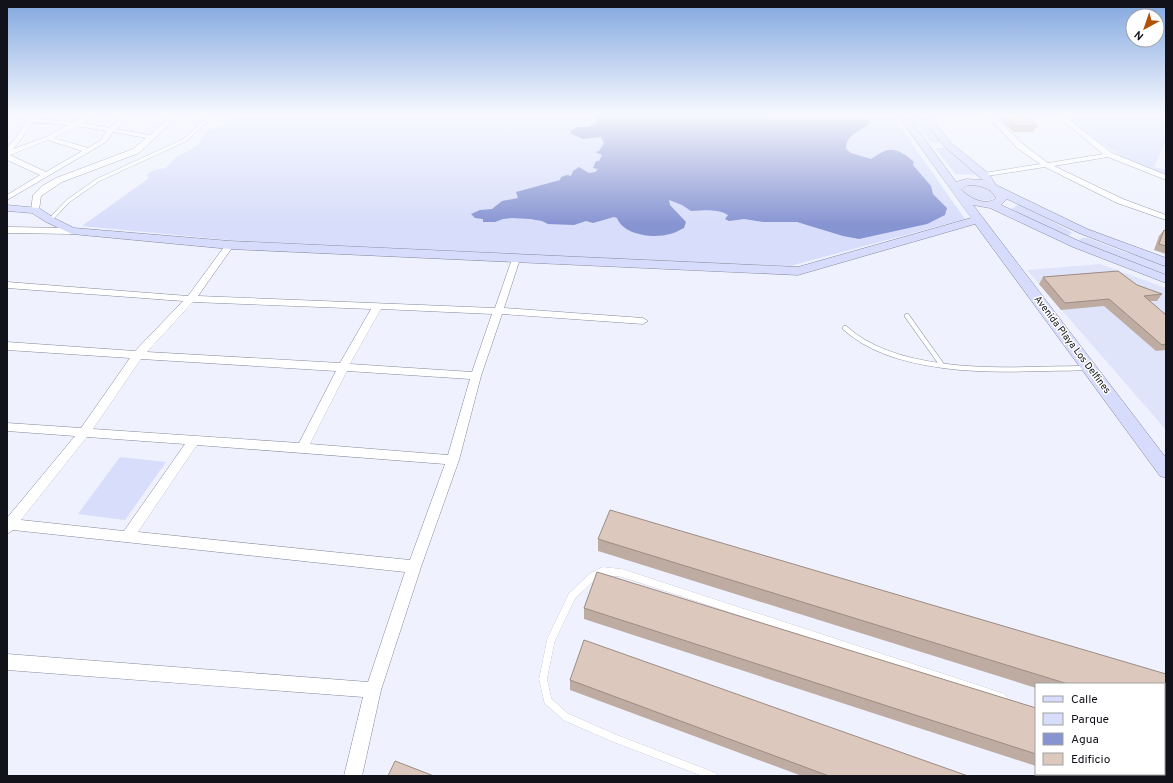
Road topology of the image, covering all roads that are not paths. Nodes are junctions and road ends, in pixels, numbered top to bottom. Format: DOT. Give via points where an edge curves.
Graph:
graph roads {
  1 [pos="85,152"];
  2 [pos="135,152"];
  3 [pos="160,152"];
  4 [pos="929,152"];
  5 [pos="957,152"];
  6 [pos="1028,152"];
  7 [pos="1104,152"];
  8 [pos="7,154"];
  9 [pos="1109,155"];
  10 [pos="1046,165"];
  11 [pos="46,175"];
  12 [pos="984,175"];
  13 [pos="1166,178"];
  14 [pos="996,189"];
  15 [pos="957,191"];
  16 [pos="7,198"];
  17 [pos="988,204"];
  18 [pos="7,208"];
  19 [pos="35,210"];
  20 [pos="1166,218"];
  21 [pos="50,220"];
  22 [pos="978,220"];
  23 [pos="7,230"];
  24 [pos="72,231"];
  25 [pos="1083,231"];
  26 [pos="1068,241"];
  27 [pos="230,244"];
  28 [pos="516,259"];
  29 [pos="1166,262"];
  30 [pos="1166,279"];
  31 [pos="7,285"];
  32 [pos="191,299"];
  33 [pos="378,306"];
  34 [pos="499,311"];
  35 [pos="906,316"];
  36 [pos="643,321"];
  37 [pos="845,328"];
  38 [pos="7,346"];
  39 [pos="137,356"];
  40 [pos="942,365"];
  41 [pos="344,366"];
  42 [pos="1089,368"];
  43 [pos="476,376"];
  44 [pos="7,427"];
  45 [pos="84,433"];
  46 [pos="194,440"];
  47 [pos="302,448"];
  48 [pos="453,460"];
  49 [pos="1166,471"];
  50 [pos="8,525"];
  51 [pos="128,536"];
  52 [pos="414,567"];
  53 [pos="7,662"];
  54 [pos="373,690"];
  55 [pos="1006,699"];
  56 [pos="353,776"];
  57 [pos="713,776"];
  1 -- 11 [label="street"];
  2 -- 19 [label="street" via="59,180 45,188 37,195"];
  3 -- 21 [label="lane" via="98,180 68,201"];
  4 -- 15 [label="street, Avenida Playa Los Delfines"];
  5 -- 12 [label="street"];
  6 -- 10 [label="street"];
  7 -- 9 [label="street"];
  8 -- 11 [label="street"];
  9 -- 10 [label="street"];
  9 -- 13 [label="street"];
  10 -- 12 [label="street"];
  10 -- 20 [label="street" via="1120,201"];
  11 -- 16 [label="street"];
  12 -- 14 [label="street"];
  14 -- 15 [label="street" via="980,183 966,182 958,186"];
  14 -- 17 [label="street" via="1001,194 1001,201"];
  14 -- 25 [label="street"];
  15 -- 17 [label="street" via="966,199"];
  15 -- 22 [label="street, Avenida Playa Los Delfines"];
  17 -- 22 [label="street"];
  17 -- 26 [label="street"];
  18 -- 19 [label="street"];
  19 -- 21 [label="street"];
  21 -- 24 [label="street"];
  22 -- 28 [label="street" via="798,271"];
  22 -- 42 [label="street, Avenida Playa Los Delfines"];
  23 -- 24 [label="street"];
  24 -- 27 [label="street"];
  25 -- 26 [label="street"];
  25 -- 29 [label="street"];
  26 -- 30 [label="street"];
  27 -- 28 [label="street"];
  27 -- 32 [label="street"];
  28 -- 34 [label="street"];
  31 -- 32 [label="street"];
  32 -- 33 [label="street"];
  32 -- 39 [label="street"];
  33 -- 34 [label="street"];
  33 -- 41 [label="street"];
  34 -- 36 [label="street"];
  34 -- 43 [label="street"];
  35 -- 40 [label="lane"];
  37 -- 40 [label="lane" via="854,337 871,346 904,358"];
  38 -- 39 [label="street"];
  39 -- 41 [label="street"];
  39 -- 45 [label="street"];
  40 -- 42 [label="lane" via="966,369"];
  41 -- 43 [label="street"];
  41 -- 47 [label="street"];
  42 -- 49 [label="street, Avenida Playa Los Delfines"];
  43 -- 48 [label="street"];
  44 -- 45 [label="street"];
  45 -- 46 [label="street"];
  45 -- 50 [label="street"];
  46 -- 47 [label="street"];
  46 -- 51 [label="street"];
  47 -- 48 [label="street"];
  48 -- 52 [label="street"];
  50 -- 51 [label="street"];
  51 -- 52 [label="street"];
  52 -- 54 [label="street"];
  53 -- 54 [label="street"];
  54 -- 56 [label="street"];
  55 -- 57 [label="lane" via="622,573 603,571 592,577 572,596 551,640 543,679 548,701 566,717"];
}
